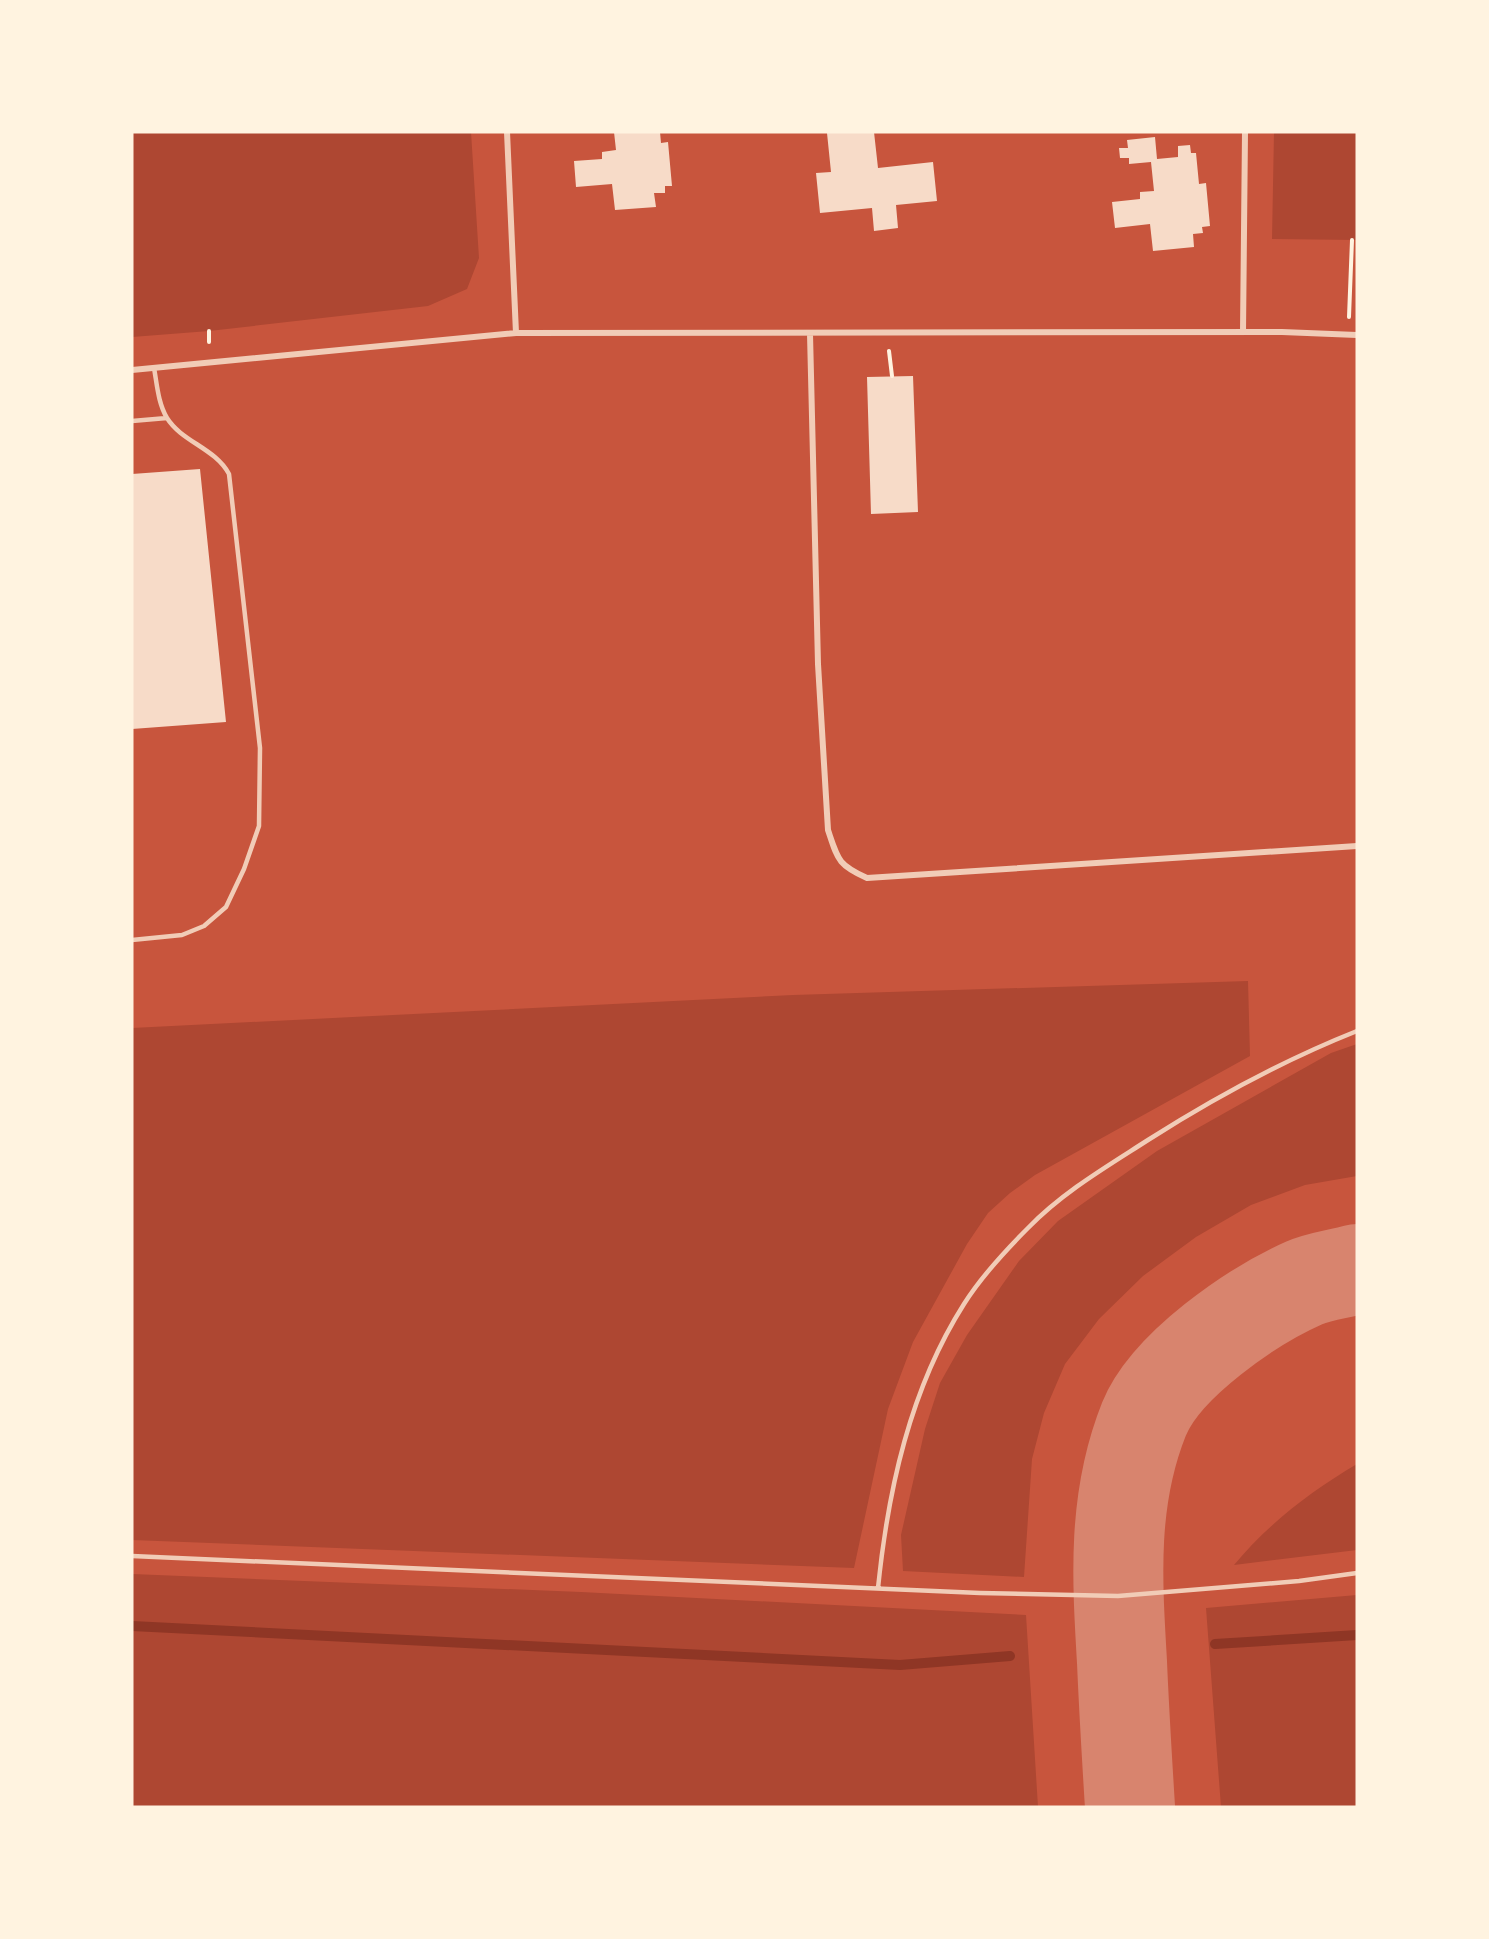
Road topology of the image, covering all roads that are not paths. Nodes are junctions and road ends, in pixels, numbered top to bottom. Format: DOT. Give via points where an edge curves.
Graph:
graph roads {
  1 [pos="507,132"];
  2 [pos="1245,132"];
  3 [pos="1243,332"];
  4 [pos="516,333"];
  5 [pos="810,334"];
  6 [pos="1357,335"];
  7 [pos="154,368"];
  8 [pos="132,370"];
  9 [pos="167,418"];
  10 [pos="132,422"];
  11 [pos="1357,846"];
  12 [pos="132,939"];
  13 [pos="1357,1031"];
  14 [pos="132,1556"];
  15 [pos="1357,1573"];
  16 [pos="878,1588"];
  1 -- 4 [label="street"];
  2 -- 3 [label="street"];
  3 -- 5 [label="street"];
  3 -- 6 [label="street"];
  4 -- 5 [label="street"];
  4 -- 7 [label="street"];
  5 -- 11 [label="street" via="818,664 828,830 836,856 846,868 867,878"];
  7 -- 8 [label="street"];
  7 -- 9 [label="lane" via="159,400"];
  9 -- 10 [label="lane"];
  9 -- 12 [label="lane" via="223,463 229,474 260,747 259,826 226,907 204,926 182,935"];
  13 -- 16 [label="lane" via="1219,1098 1108,1165 1029,1226 995,1263 964,1303 938,1350 915,1410 889,1501"];
  14 -- 16 [label="lane"];
  15 -- 16 [label="lane" via="1118,1596"];
}
